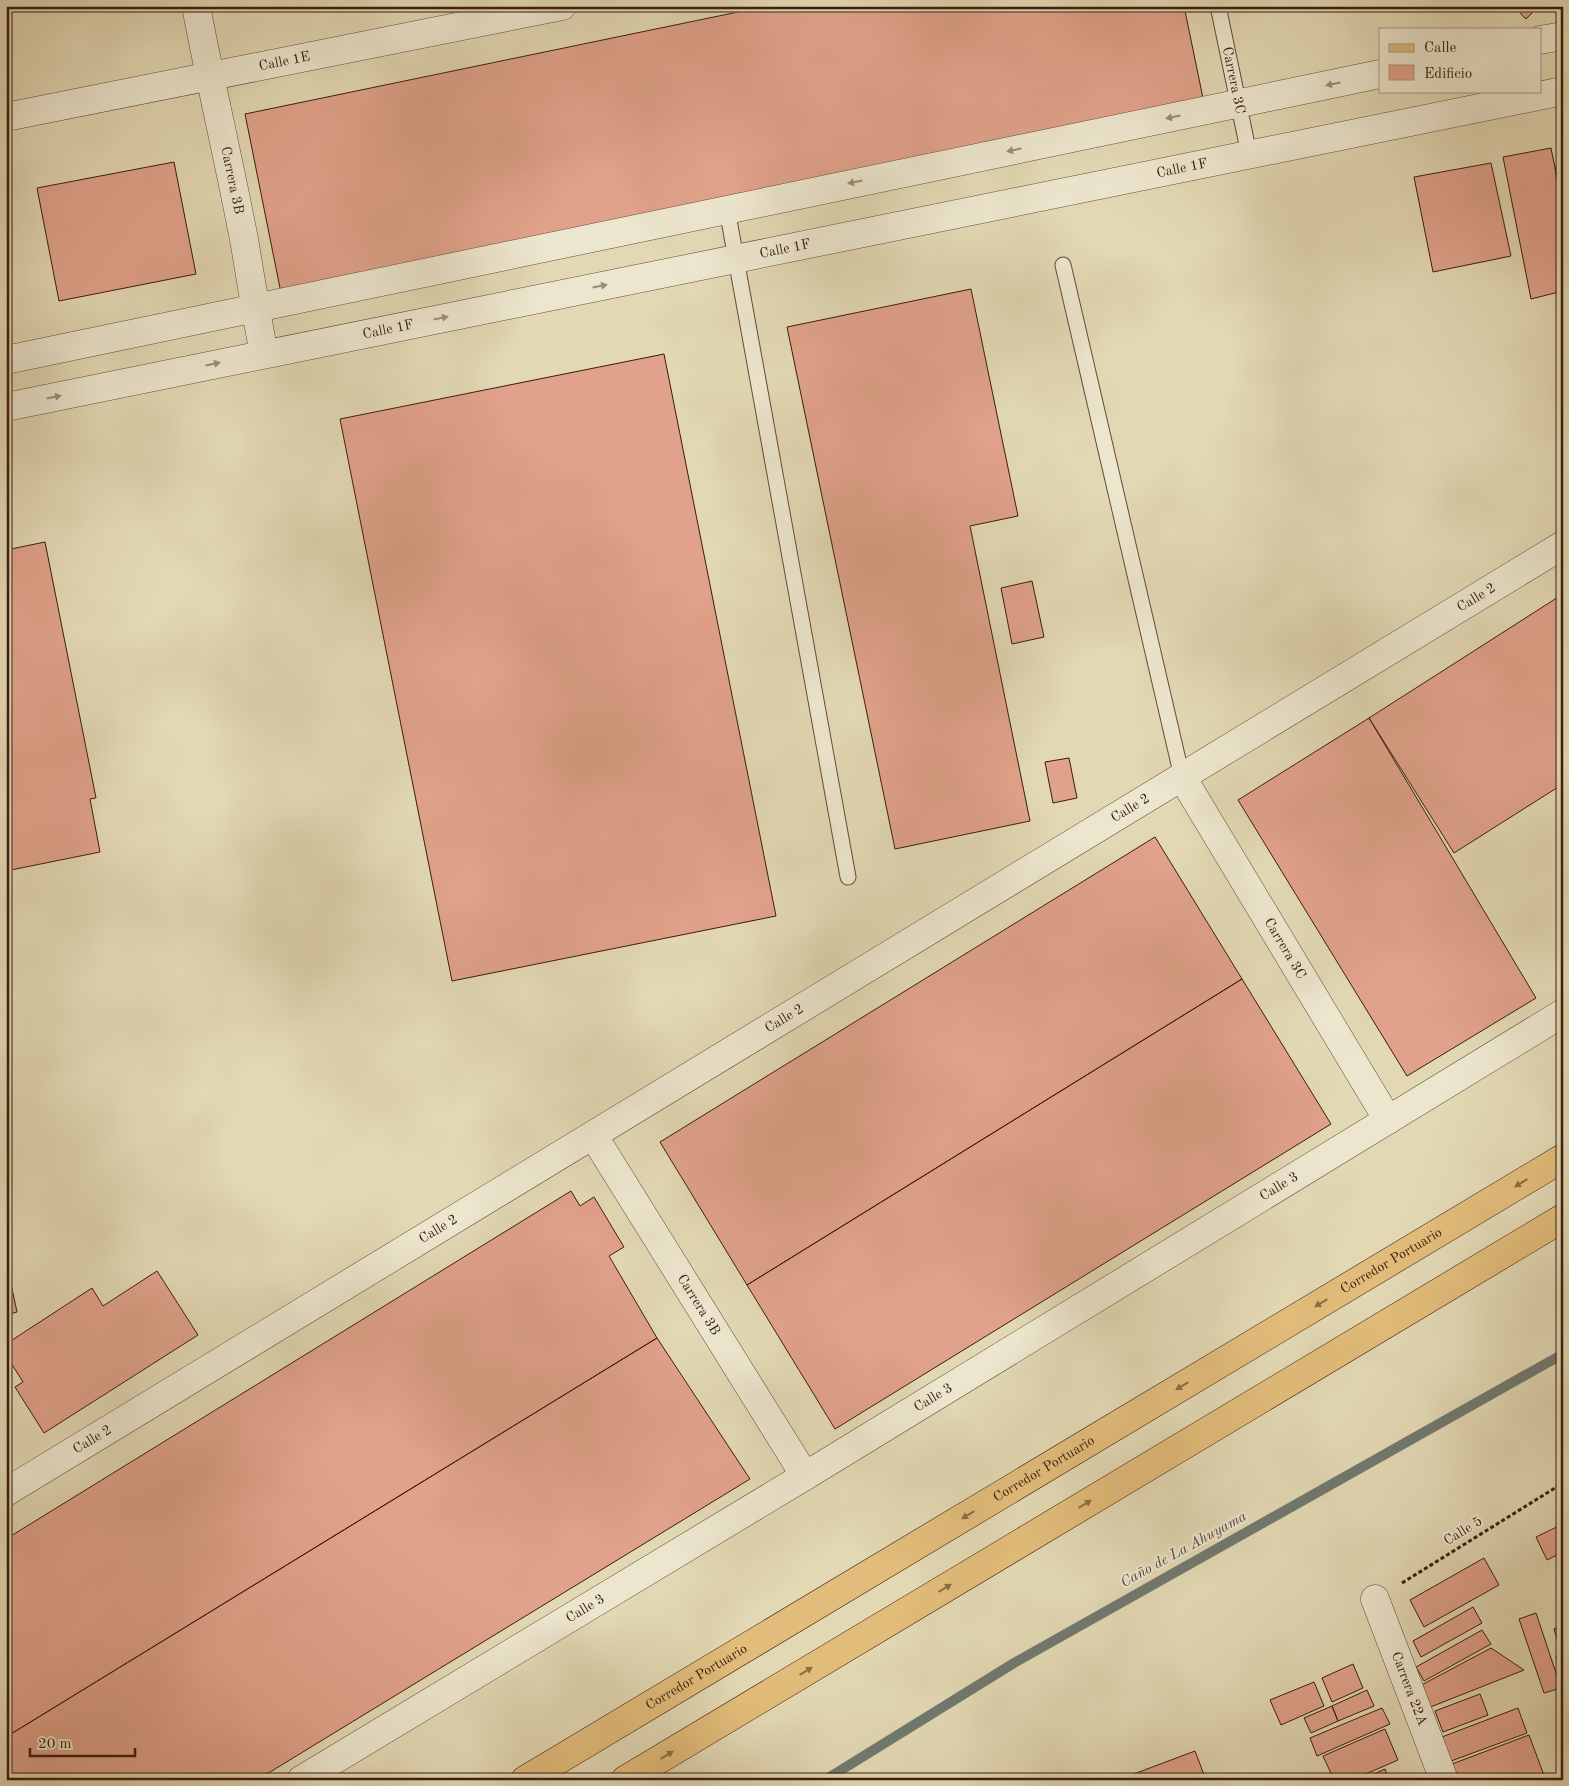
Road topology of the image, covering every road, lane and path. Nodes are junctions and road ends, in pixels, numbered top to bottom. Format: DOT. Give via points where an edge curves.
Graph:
graph roads {
  1 [pos="196,6"];
  2 [pos="562,6"];
  3 [pos="1218,6"];
  4 [pos="1563,36"];
  5 [pos="1542,40"];
  6 [pos="1379,74"];
  7 [pos="209,77"];
  8 [pos="1563,91"];
  9 [pos="1238,103"];
  10 [pos="6,117"];
  11 [pos="1249,154"];
  12 [pos="727,209"];
  13 [pos="737,258"];
  14 [pos="1063,265"];
  15 [pos="255,308"];
  16 [pos="264,354"];
  17 [pos="6,360"];
  18 [pos="6,407"];
  19 [pos="1563,545"];
  20 [pos="1182,777"];
  21 [pos="848,877"];
  22 [pos="1563,1013"];
  23 [pos="1388,1120"];
  24 [pos="593,1135"];
  25 [pos="1563,1158"];
  26 [pos="1563,1218"];
  27 [pos="804,1476"];
  28 [pos="1563,1483"];
  29 [pos="6,1492"];
  30 [pos="1375,1599"];
  31 [pos="301,1780"];
  32 [pos="525,1780"];
  33 [pos="625,1780"];
  34 [pos="1444,1780"];
  1 -- 7 [label="street, Carrera 3B"];
  2 -- 7 [label="street, Calle 1E"];
  3 -- 9 [label="lane, Carrera 3C"];
  4 -- 5 [label="street"];
  6 -- 9 [label="street, one-way"];
  7 -- 10 [label="street, Calle 1E"];
  7 -- 15 [label="street, Carrera 3B"];
  8 -- 11 [label="street, Calle 1F"];
  9 -- 11 [label="lane, Carrera 3C"];
  9 -- 12 [label="street, one-way"];
  11 -- 13 [label="street, Calle 1F"];
  12 -- 13 [label="lane"];
  12 -- 15 [label="street"];
  16 -- 13 [label="street, Calle 1F, one-way"];
  13 -- 21 [label="lane"];
  14 -- 20 [label="lane"];
  15 -- 16 [label="street, Carrera 3B"];
  15 -- 17 [label="street"];
  18 -- 16 [label="street, Calle 1F, one-way"];
  19 -- 20 [label="street, Calle 2"];
  20 -- 23 [label="street, Carrera 3C"];
  20 -- 24 [label="street, Calle 2"];
  22 -- 23 [label="street, Calle 3"];
  23 -- 27 [label="street, Calle 3"];
  24 -- 27 [label="street, Carrera 3B"];
  24 -- 29 [label="street, Calle 2"];
  25 -- 32 [label="main road, Corredor Portuario, one-way"];
  33 -- 26 [label="main road, one-way"];
  27 -- 31 [label="street, Calle 3"];
  28 -- 30 [label="path, Calle 5"];
  30 -- 34 [label="street, Carrera 22A"];
}
